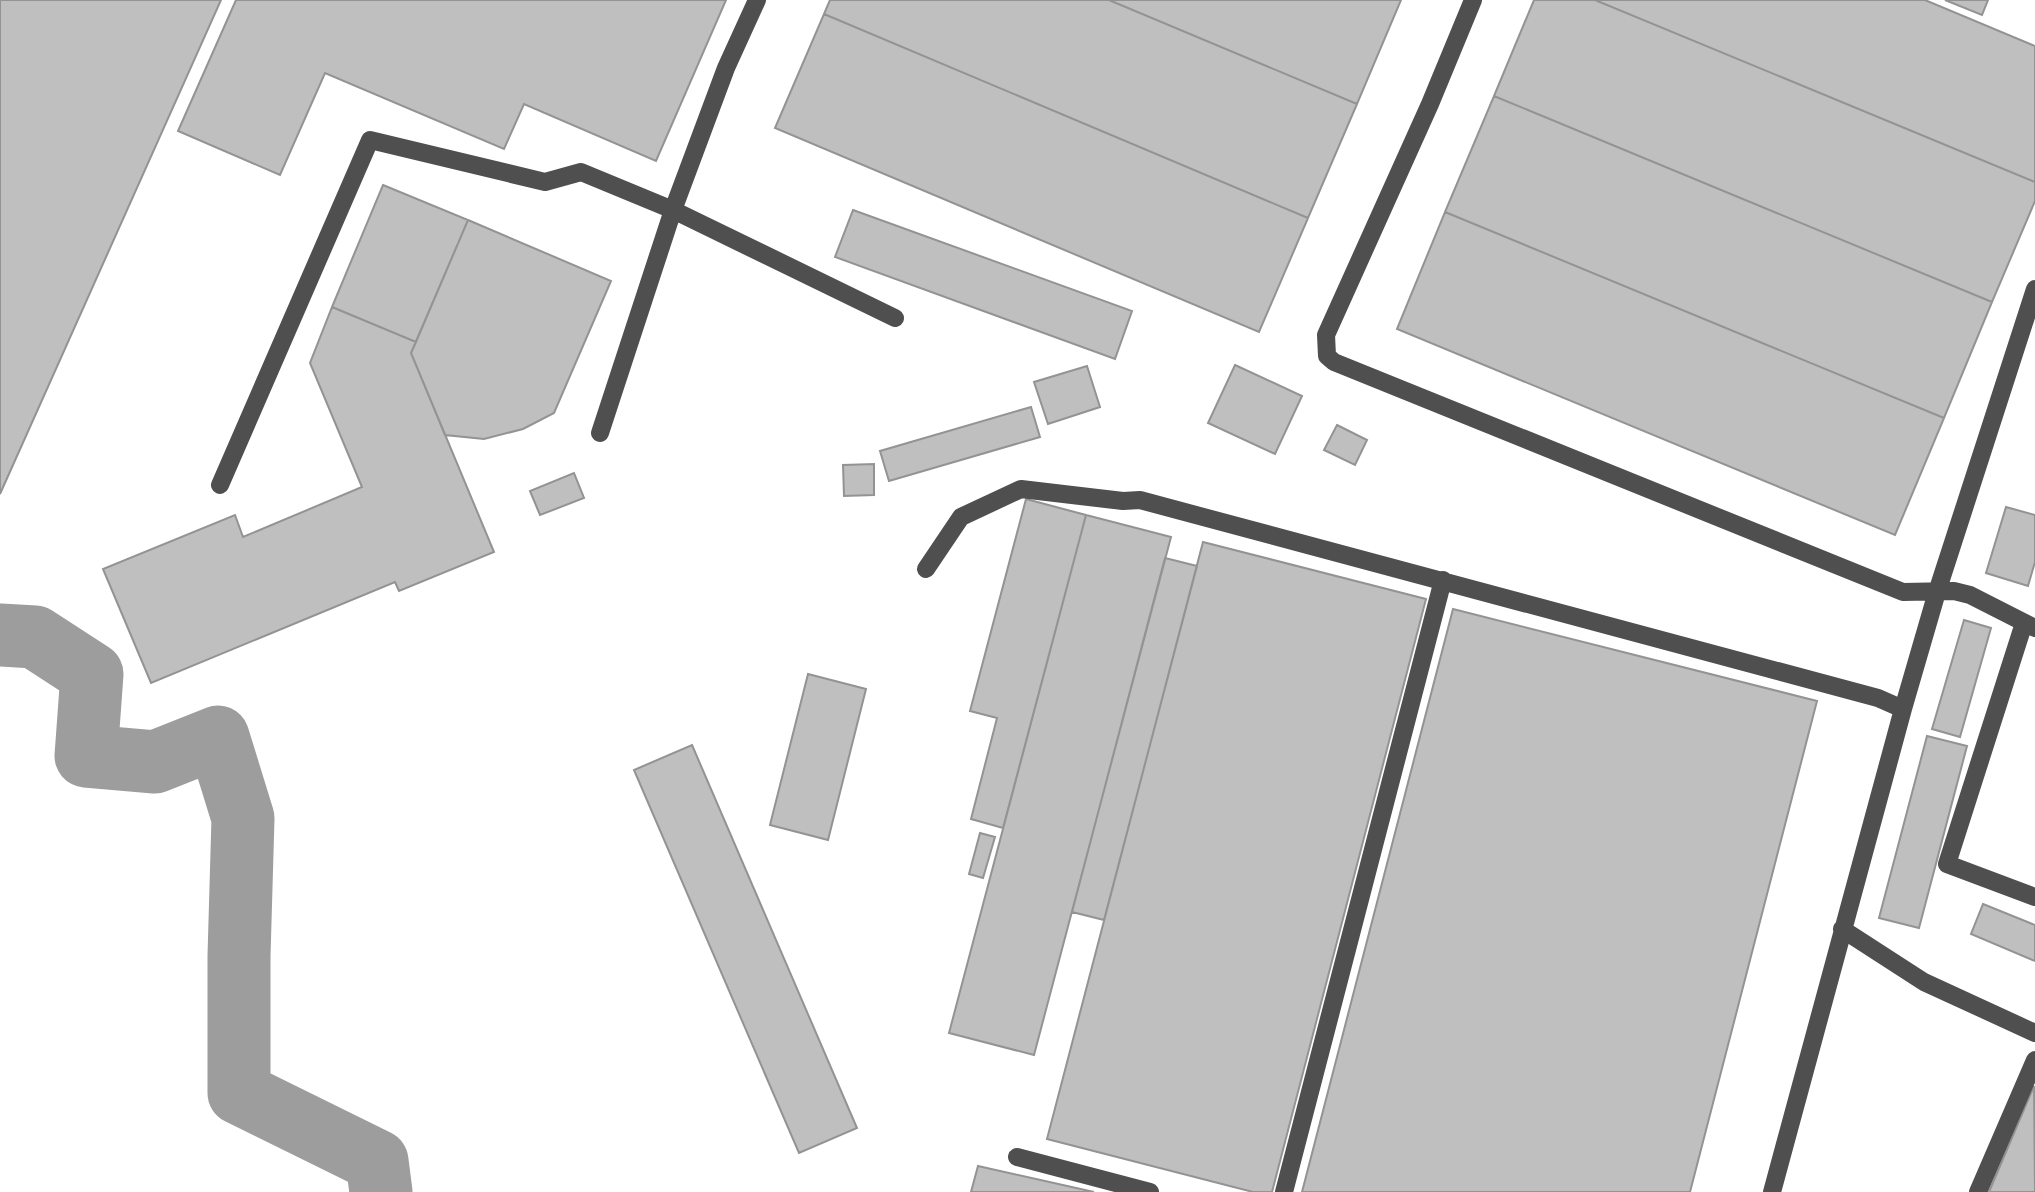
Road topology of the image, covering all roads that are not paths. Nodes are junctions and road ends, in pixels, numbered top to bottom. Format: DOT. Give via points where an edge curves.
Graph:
graph roads {
  1 [pos="757,0"];
  2 [pos="1473,0"];
  3 [pos="673,210"];
  4 [pos="2035,289"];
  5 [pos="895,317"];
  6 [pos="600,433"];
  7 [pos="220,485"];
  8 [pos="926,569"];
  9 [pos="1443,580"];
  10 [pos="1937,592"];
  11 [pos="2029,625"];
  12 [pos="1903,709"];
  13 [pos="2035,897"];
  14 [pos="1842,929"];
  15 [pos="2035,1033"];
  16 [pos="2035,1060"];
  17 [pos="1017,1157"];
  18 [pos="1150,1192"];
  19 [pos="1284,1192"];
  20 [pos="1772,1192"];
  21 [pos="1978,1192"];
  1 -- 3 [label="street" via="726,68"];
  2 -- 10 [label="street" via="1326,334 1327,356 1903,592"];
  3 -- 5 [label="street"];
  3 -- 6 [label="street"];
  3 -- 7 [label="street" via="581,172 545,182 370,139"];
  4 -- 10 [label="street"];
  8 -- 9 [label="street" via="961,517 1021,489 1140,500"];
  9 -- 12 [label="street" via="1878,698"];
  9 -- 19 [label="street"];
  10 -- 11 [label="street" via="1970,595"];
  10 -- 12 [label="street"];
  11 -- 13 [label="street" via="1947,864"];
  12 -- 14 [label="street"];
  14 -- 15 [label="street" via="1924,982"];
  14 -- 20 [label="street"];
  16 -- 21 [label="street"];
  17 -- 18 [label="street"];
}
